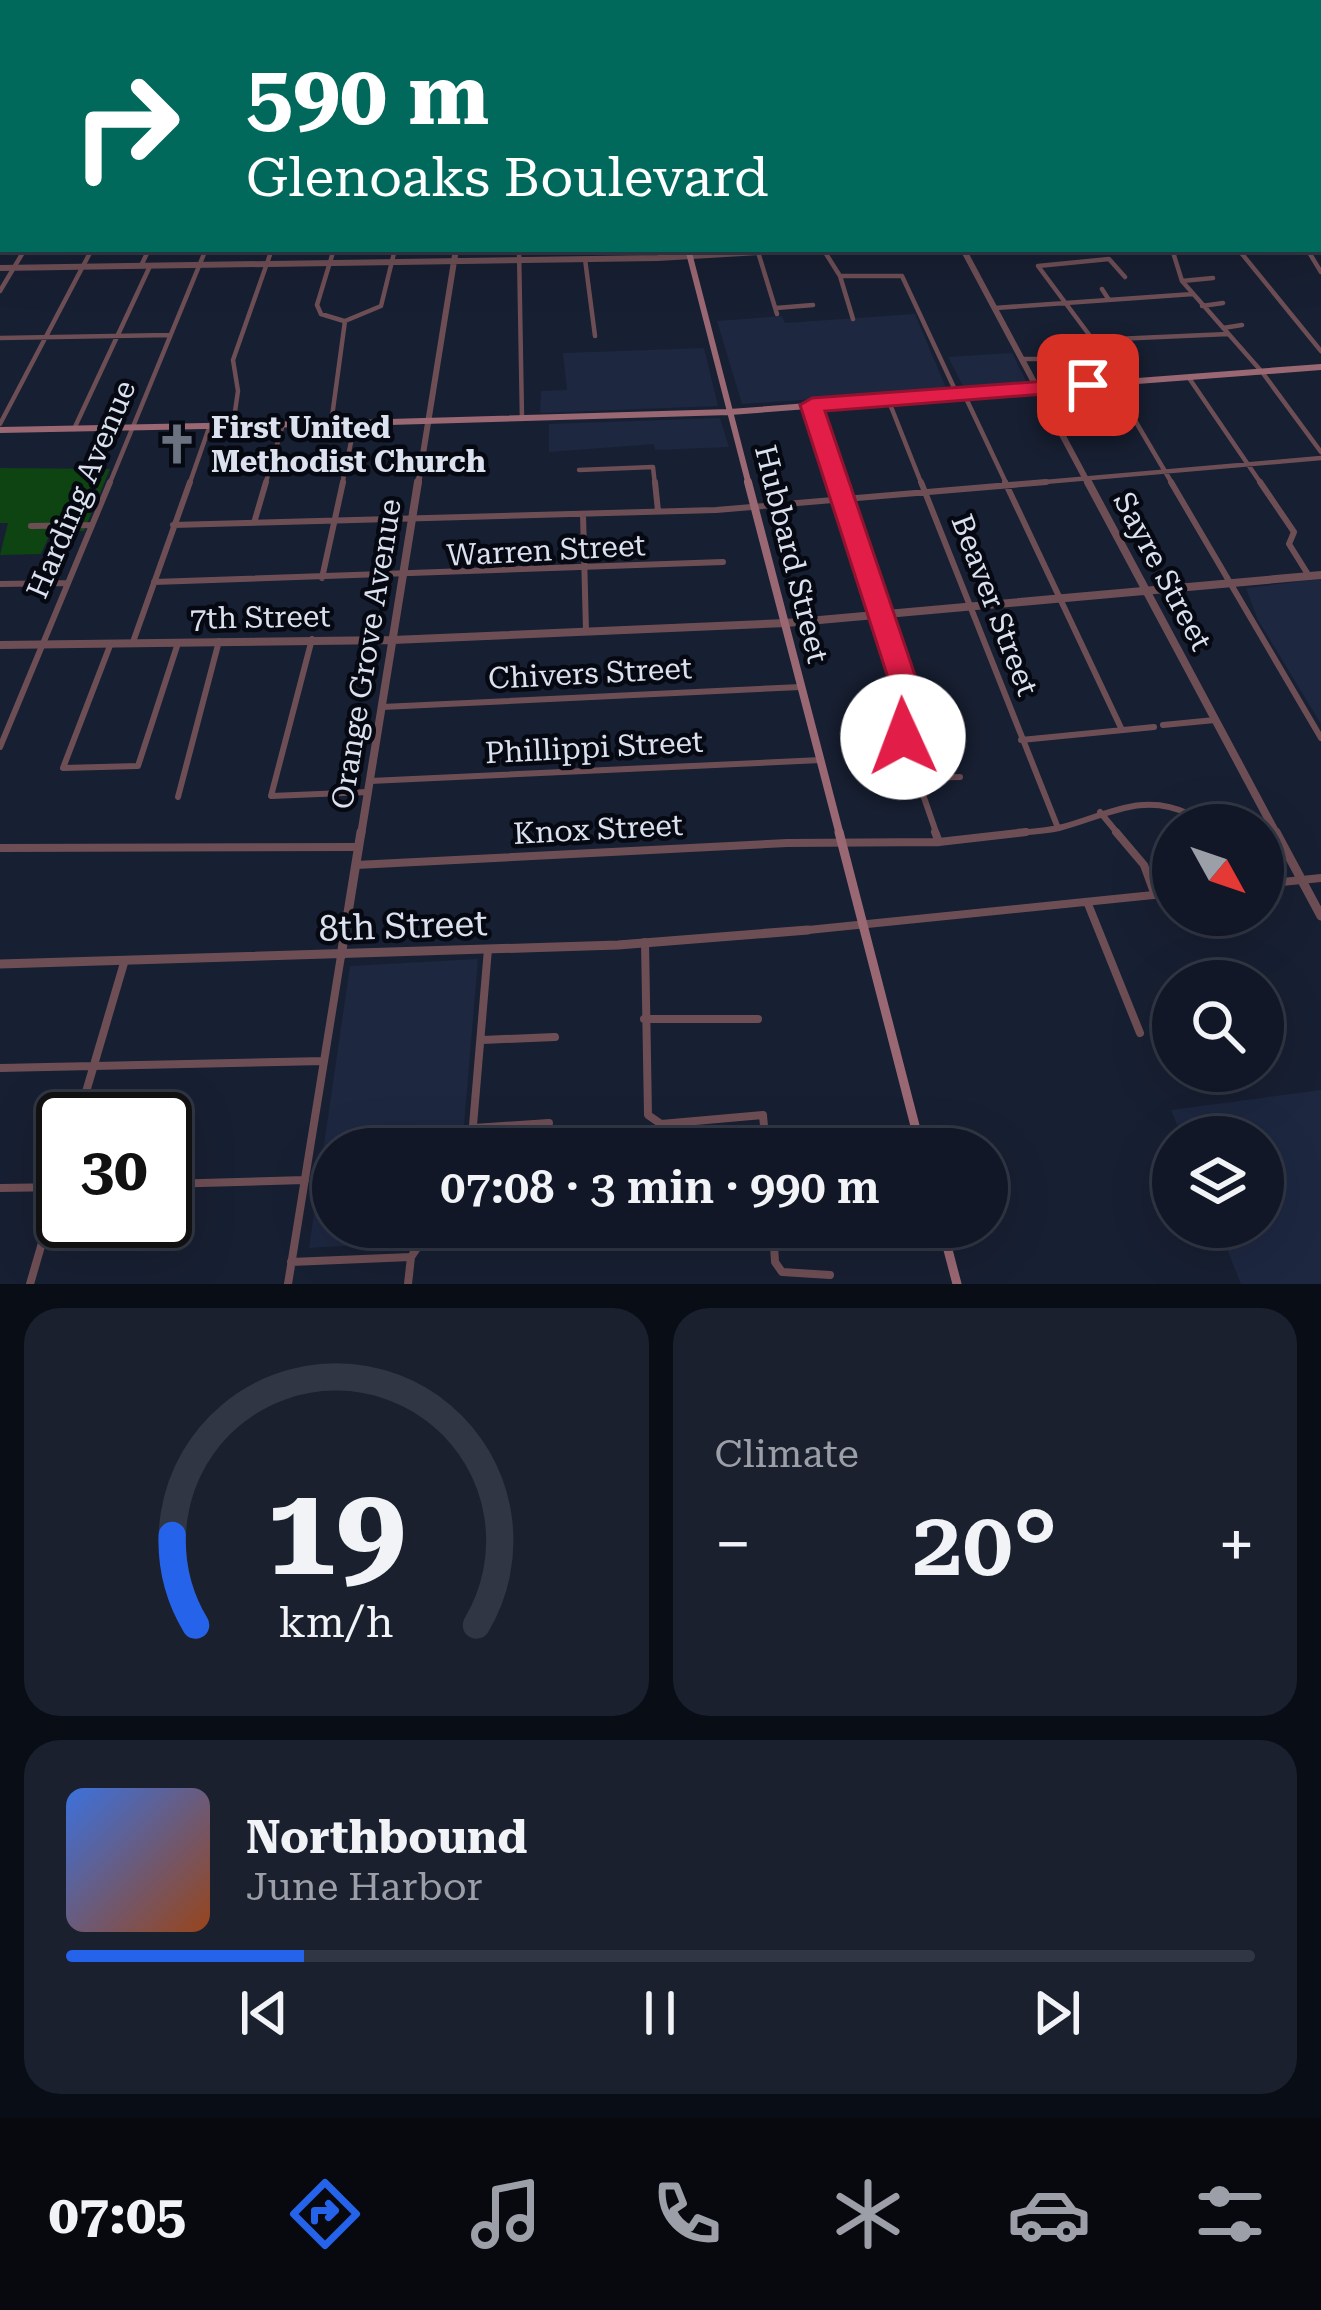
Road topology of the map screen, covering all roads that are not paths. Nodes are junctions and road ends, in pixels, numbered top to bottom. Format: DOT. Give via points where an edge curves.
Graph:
graph roads {
  1 [pos="23,252"];
  2 [pos="90,252"];
  3 [pos="148,252"];
  4 [pos="205,252"];
  5 [pos="271,252"];
  6 [pos="333,252"];
  7 [pos="395,252"];
  8 [pos="456,252"];
  9 [pos="519,252"];
  10 [pos="576,252"];
  11 [pos="726,252"];
  12 [pos="764,252"];
  13 [pos="825,252"];
  14 [pos="965,252"];
  15 [pos="1174,252"];
  16 [pos="1240,252"];
  17 [pos="689,253"];
  18 [pos="585,259"];
  19 [pos="519,260"];
  20 [pos="575,260"];
  21 [pos="393,262"];
  22 [pos="454,262"];
  23 [pos="330,263"];
  24 [pos="266,264"];
  25 [pos="200,265"];
  26 [pos="146,266"];
  27 [pos="82,267"];
  28 [pos="0,268"];
  29 [pos="14,268"];
  30 [pos="840,276"];
  31 [pos="1125,277"];
  32 [pos="1213,278"];
  33 [pos="1182,280"];
  34 [pos="1102,289"];
  35 [pos="0,291"];
  36 [pos="1193,294"];
  37 [pos="1109,300"];
  38 [pos="1063,303"];
  39 [pos="1223,303"];
  40 [pos="813,305"];
  41 [pos="1202,306"];
  42 [pos="995,308"];
  43 [pos="853,319"];
  44 [pos="344,321"];
  45 [pos="1242,325"];
  46 [pos="1128,328"];
  47 [pos="1225,331"];
  48 [pos="171,335"];
  49 [pos="117,336"];
  50 [pos="595,336"];
  51 [pos="1135,337"];
  52 [pos="0,338"];
  53 [pos="45,338"];
  54 [pos="1321,351"];
  55 [pos="1022,359"];
  56 [pos="1068,359"];
  57 [pos="1321,367"];
  58 [pos="1262,372"];
  59 [pos="1188,377"];
  60 [pos="1114,383"];
  61 [pos="1037,388"];
  62 [pos="961,394"];
  63 [pos="888,399"];
  64 [pos="812,405"];
  65 [pos="730,412"];
  66 [pos="522,419"];
  67 [pos="428,422"];
  68 [pos="355,423"];
  69 [pos="283,424"];
  70 [pos="331,424"];
  71 [pos="210,425"];
  72 [pos="233,425"];
  73 [pos="133,426"];
  74 [pos="0,427"];
  75 [pos="75,427"];
  76 [pos="1321,455"];
  77 [pos="1248,465"];
  78 [pos="579,470"];
  79 [pos="1168,472"];
  80 [pos="1086,479"];
  81 [pos="1007,488"];
  82 [pos="927,494"];
  83 [pos="844,501"];
  84 [pos="757,508"];
  85 [pos="658,511"];
  86 [pos="584,514"];
  87 [pos="412,519"];
  88 [pos="334,522"];
  89 [pos="254,523"];
  90 [pos="92,525"];
  91 [pos="173,525"];
  92 [pos="31,526"];
  93 [pos="723,562"];
  94 [pos="584,569"];
  95 [pos="1321,574"];
  96 [pos="1309,576"];
  97 [pos="403,577"];
  98 [pos="322,578"];
  99 [pos="1233,581"];
  100 [pos="154,582"];
  101 [pos="68,583"];
  102 [pos="0,584"];
  103 [pos="1147,590"];
  104 [pos="1060,597"];
  105 [pos="969,606"];
  106 [pos="881,613"];
  107 [pos="786,623"];
  108 [pos="586,631"];
  109 [pos="312,639"];
  110 [pos="392,640"];
  111 [pos="219,641"];
  112 [pos="178,642"];
  113 [pos="111,643"];
  114 [pos="132,643"];
  115 [pos="42,644"];
  116 [pos="0,645"];
  117 [pos="801,687"];
  118 [pos="382,707"];
  119 [pos="903,708"];
  120 [pos="935,712"];
  121 [pos="1215,720"];
  122 [pos="1122,730"];
  123 [pos="1321,738"];
  124 [pos="1022,740"];
  125 [pos="1,742"];
  126 [pos="821,760"];
  127 [pos="960,777"];
  128 [pos="917,778"];
  129 [pos="370,781"];
  130 [pos="368,792"];
  131 [pos="178,797"];
  132 [pos="1168,804"];
  133 [pos="1100,812"];
  134 [pos="1058,828"];
  135 [pos="842,842"];
  136 [pos="939,842"];
  137 [pos="359,847"];
  138 [pos="0,848"];
  139 [pos="356,865"];
  140 [pos="1321,878"];
  141 [pos="1301,880"];
  142 [pos="1284,882"];
  143 [pos="1152,887"];
  144 [pos="1152,895"];
  145 [pos="1088,904"];
  146 [pos="1321,916"];
  147 [pos="865,928"];
  148 [pos="808,930"];
  149 [pos="645,942"];
  150 [pos="488,950"];
  151 [pos="341,956"];
  152 [pos="124,963"];
  153 [pos="0,964"];
  154 [pos="644,1018"];
  155 [pos="758,1019"];
  156 [pos="1140,1033"];
  157 [pos="555,1037"];
  158 [pos="482,1040"];
  159 [pos="324,1061"];
  160 [pos="94,1066"];
  161 [pos="0,1068"];
  162 [pos="86,1092"];
  163 [pos="549,1124"];
  164 [pos="474,1128"];
  165 [pos="764,1128"];
  166 [pos="916,1128"];
  167 [pos="304,1180"];
  168 [pos="192,1183"];
  169 [pos="36,1187"];
  170 [pos="0,1188"];
  171 [pos="41,1248"];
  172 [pos="416,1248"];
  173 [pos="774,1248"];
  174 [pos="948,1248"];
  175 [pos="410,1257"];
  176 [pos="291,1262"];
  177 [pos="830,1275"];
  178 [pos="30,1284"];
  179 [pos="288,1284"];
  180 [pos="408,1284"];
  181 [pos="957,1284"];
  1 -- 29 [label="street"];
  2 -- 27 [label="street"];
  3 -- 26 [label="street"];
  4 -- 25 [label="street, Harding Avenue"];
  5 -- 24 [label="street"];
  6 -- 23 [label="street"];
  7 -- 21 [label="street"];
  8 -- 22 [label="street, Orange Grove Avenue"];
  9 -- 19 [label="street"];
  10 -- 20 [label="street"];
  11 -- 17 [label="street"];
  12 -- 40 [label="street" via="776,311"];
  13 -- 30 [label="street"];
  14 -- 42 [label="street, Sayre Street"];
  15 -- 33 [label="street"];
  16 -- 54 [label="street"];
  17 -- 18 [label="street"];
  17 -- 65 [label="main road, Hubbard Street"];
  18 -- 20 [label="street"];
  18 -- 50 [label="street"];
  19 -- 20 [label="street"];
  19 -- 22 [label="street"];
  19 -- 66 [label="street"];
  21 -- 22 [label="street"];
  21 -- 23 [label="street"];
  21 -- 44 [label="street" via="381,306"];
  22 -- 67 [label="street, Orange Grove Avenue"];
  23 -- 24 [label="street"];
  23 -- 44 [label="street" via="317,305"];
  24 -- 25 [label="street"];
  24 -- 72 [label="street" via="233,360"];
  25 -- 26 [label="street"];
  25 -- 48 [label="street, Harding Avenue"];
  26 -- 27 [label="street"];
  26 -- 49 [label="street"];
  27 -- 29 [label="street"];
  27 -- 53 [label="street"];
  28 -- 29 [label="street"];
  29 -- 35 [label="street"];
  30 -- 43 [label="street"];
  30 -- 62 [label="street" via="897,272"];
  31 -- 38 [label="street" via="1109,259 1038,266"];
  32 -- 33 [label="street"];
  33 -- 36 [label="street"];
  34 -- 37 [label="street"];
  36 -- 37 [label="street"];
  36 -- 41 [label="street"];
  37 -- 38 [label="street"];
  38 -- 42 [label="street"];
  38 -- 51 [label="street" via="1093,340"];
  39 -- 41 [label="street"];
  41 -- 47 [label="street"];
  42 -- 55 [label="street, Sayre Street"];
  44 -- 70 [label="street"];
  45 -- 47 [label="street"];
  46 -- 51 [label="street"];
  47 -- 51 [label="street"];
  47 -- 58 [label="street"];
  48 -- 49 [label="street"];
  48 -- 73 [label="street, Harding Avenue"];
  49 -- 53 [label="street"];
  49 -- 75 [label="street"];
  52 -- 53 [label="street"];
  53 -- 74 [label="street"];
  55 -- 56 [label="street"];
  55 -- 61 [label="street, Sayre Street"];
  57 -- 58 [label="main road"];
  58 -- 59 [label="main road"];
  58 -- 76 [label="street"];
  59 -- 60 [label="main road"];
  59 -- 77 [label="street"];
  60 -- 61 [label="main road"];
  60 -- 79 [label="street"];
  61 -- 62 [label="main road"];
  61 -- 80 [label="street, Sayre Street"];
  62 -- 63 [label="main road"];
  62 -- 81 [label="street"];
  63 -- 64 [label="main road"];
  63 -- 82 [label="street, Beaver Street"];
  64 -- 65 [label="main road"];
  64 -- 83 [label="street"];
  65 -- 66 [label="main road"];
  65 -- 84 [label="main road, Hubbard Street"];
  66 -- 67 [label="main road"];
  67 -- 68 [label="main road"];
  67 -- 87 [label="street, Orange Grove Avenue"];
  68 -- 70 [label="main road"];
  68 -- 88 [label="street"];
  69 -- 70 [label="main road"];
  69 -- 72 [label="main road"];
  69 -- 89 [label="street"];
  71 -- 72 [label="main road"];
  71 -- 73 [label="main road"];
  71 -- 91 [label="street"];
  73 -- 75 [label="main road"];
  73 -- 90 [label="street, Harding Avenue"];
  74 -- 75 [label="main road"];
  76 -- 77 [label="street"];
  77 -- 79 [label="street"];
  77 -- 96 [label="street" via="1294,532 1289,544"];
  78 -- 85 [label="street" via="653,467"];
  79 -- 80 [label="street"];
  79 -- 99 [label="street"];
  80 -- 81 [label="street"];
  80 -- 103 [label="street, Sayre Street"];
  81 -- 82 [label="street"];
  81 -- 104 [label="street"];
  82 -- 83 [label="street"];
  82 -- 105 [label="street, Beaver Street"];
  83 -- 84 [label="street"];
  83 -- 106 [label="street"];
  84 -- 85 [label="street"];
  84 -- 107 [label="main road, Hubbard Street"];
  85 -- 86 [label="street"];
  86 -- 87 [label="street"];
  86 -- 94 [label="street"];
  87 -- 88 [label="street"];
  87 -- 97 [label="street, Orange Grove Avenue"];
  88 -- 89 [label="street"];
  88 -- 98 [label="street"];
  89 -- 91 [label="street"];
  90 -- 92 [label="street"];
  90 -- 101 [label="street, Harding Avenue"];
  91 -- 100 [label="street"];
  93 -- 94 [label="street, Warren Street"];
  94 -- 97 [label="street, Warren Street"];
  94 -- 108 [label="street"];
  95 -- 96 [label="street, 7th Street"];
  96 -- 99 [label="street, 7th Street"];
  97 -- 98 [label="street, Warren Street"];
  97 -- 110 [label="street, Orange Grove Avenue"];
  98 -- 100 [label="street, Warren Street"];
  99 -- 103 [label="street, 7th Street"];
  99 -- 123 [label="street"];
  100 -- 114 [label="street"];
  101 -- 102 [label="street"];
  101 -- 115 [label="street, Harding Avenue"];
  103 -- 104 [label="street, 7th Street"];
  103 -- 121 [label="street, Sayre Street"];
  104 -- 105 [label="street, 7th Street"];
  104 -- 122 [label="street"];
  105 -- 106 [label="street, 7th Street"];
  105 -- 124 [label="street, Beaver Street"];
  106 -- 107 [label="street, 7th Street"];
  106 -- 119 [label="street" via="904,684"];
  107 -- 108 [label="street, 7th Street"];
  107 -- 117 [label="main road, Hubbard Street"];
  108 -- 110 [label="street, 7th Street"];
  109 -- 110 [label="street, 7th Street"];
  109 -- 111 [label="street, 7th Street"];
  109 -- 130 [label="street" via="272,796"];
  110 -- 118 [label="street, Orange Grove Avenue"];
  111 -- 112 [label="street, 7th Street"];
  111 -- 131 [label="street"];
  112 -- 113 [label="street" via="138,766 63,768"];
  112 -- 114 [label="street, 7th Street"];
  113 -- 114 [label="street, 7th Street"];
  113 -- 115 [label="street, 7th Street"];
  115 -- 116 [label="street, 7th Street"];
  115 -- 125 [label="street, Harding Avenue"];
  117 -- 118 [label="street, Chivers Street"];
  117 -- 126 [label="main road, Hubbard Street"];
  118 -- 129 [label="street, Orange Grove Avenue"];
  119 -- 120 [label="street"];
  119 -- 128 [label="street"];
  121 -- 122 [label="street"];
  121 -- 141 [label="street, Sayre Street"];
  122 -- 124 [label="street"];
  124 -- 134 [label="street, Beaver Street"];
  126 -- 129 [label="street, Phillippi Street"];
  126 -- 135 [label="main road, Hubbard Street"];
  127 -- 128 [label="street"];
  128 -- 136 [label="street"];
  129 -- 130 [label="street, Orange Grove Avenue"];
  130 -- 137 [label="street, Orange Grove Avenue"];
  132 -- 133 [label="street, Knox Street"];
  133 -- 134 [label="street, Knox Street"];
  133 -- 143 [label="street"];
  134 -- 136 [label="street, Knox Street"];
  135 -- 136 [label="street, Knox Street"];
  135 -- 139 [label="street, Knox Street"];
  135 -- 147 [label="main road, Hubbard Street"];
  137 -- 138 [label="street"];
  137 -- 139 [label="street, Orange Grove Avenue"];
  139 -- 151 [label="street, Orange Grove Avenue"];
  140 -- 141 [label="street"];
  141 -- 142 [label="street"];
  141 -- 146 [label="street, Sayre Street"];
  144 -- 145 [label="street"];
  145 -- 147 [label="street"];
  145 -- 156 [label="street"];
  147 -- 148 [label="street"];
  147 -- 166 [label="main road, Hubbard Street"];
  148 -- 149 [label="street, 8th Street"];
  149 -- 150 [label="street, 8th Street"];
  149 -- 154 [label="street"];
  150 -- 151 [label="street, 8th Street"];
  150 -- 158 [label="street"];
  151 -- 152 [label="street, 8th Street"];
  151 -- 159 [label="street, Orange Grove Avenue"];
  152 -- 153 [label="street, 8th Street"];
  152 -- 160 [label="street"];
  154 -- 155 [label="street"];
  154 -- 165 [label="street" via="648,1115 662,1124 763,1115"];
  157 -- 158 [label="street"];
  158 -- 164 [label="street"];
  159 -- 160 [label="street"];
  159 -- 167 [label="street, Orange Grove Avenue"];
  160 -- 161 [label="street"];
  160 -- 162 [label="street"];
  163 -- 164 [label="street"];
  167 -- 168 [label="street"];
  167 -- 176 [label="street, Orange Grove Avenue"];
  169 -- 170 [label="street"];
  171 -- 178 [label="street"];
  172 -- 175 [label="street"];
  173 -- 177 [label="street" via="782,1272"];
  174 -- 181 [label="main road"];
  175 -- 176 [label="street"];
  175 -- 180 [label="street"];
  176 -- 179 [label="street, Orange Grove Avenue"];
}
